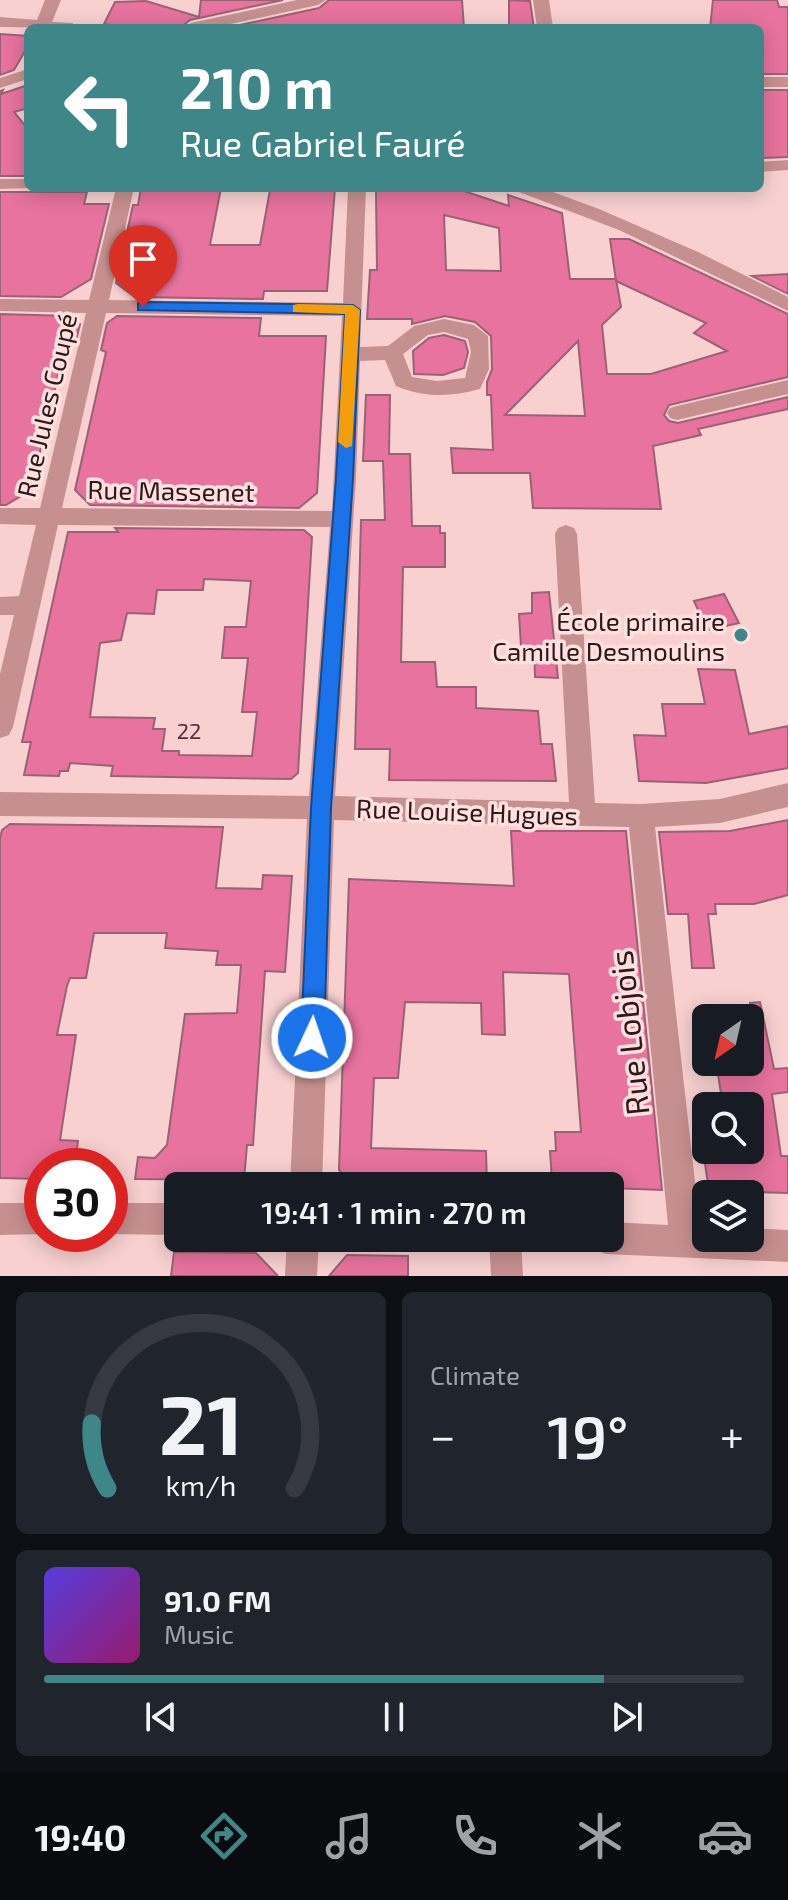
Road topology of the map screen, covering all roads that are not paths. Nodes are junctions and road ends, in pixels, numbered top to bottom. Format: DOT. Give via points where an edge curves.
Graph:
graph roads {
  1 [pos="53,0"];
  2 [pos="318,0"];
  3 [pos="541,0"];
  4 [pos="0,22"];
  5 [pos="248,22"];
  6 [pos="26,24"];
  7 [pos="52,24"];
  8 [pos="544,24"];
  9 [pos="24,75"];
  10 [pos="764,82"];
  11 [pos="788,82"];
  12 [pos="0,83"];
  13 [pos="788,165"];
  14 [pos="764,167"];
  15 [pos="0,184"];
  16 [pos="24,184"];
  17 [pos="124,192"];
  18 [pos="357,192"];
  19 [pos="549,192"];
  20 [pos="0,305"];
  21 [pos="788,305"];
  22 [pos="97,306"];
  23 [pos="353,310"];
  24 [pos="393,353"];
  25 [pos="351,354"];
  26 [pos="788,387"];
  27 [pos="677,413"];
  28 [pos="0,516"];
  29 [pos="50,516"];
  30 [pos="341,519"];
  31 [pos="566,534"];
  32 [pos="29,605"];
  33 [pos="0,606"];
  34 [pos="8,655"];
  35 [pos="0,727"];
  36 [pos="788,795"];
  37 [pos="0,804"];
  38 [pos="321,808"];
  39 [pos="583,815"];
  40 [pos="641,816"];
  41 [pos="307,1172"];
  42 [pos="0,1219"];
  43 [pos="24,1219"];
  44 [pos="128,1219"];
  45 [pos="164,1219"];
  46 [pos="624,1239"];
  47 [pos="686,1242"];
  48 [pos="788,1246"];
  49 [pos="302,1252"];
  50 [pos="506,1252"];
  51 [pos="301,1276"];
  52 [pos="507,1276"];
  1 -- 7 [label="street"];
  2 -- 5 [label="street"];
  3 -- 8 [label="street"];
  4 -- 6 [label="street"];
  9 -- 12 [label="street"];
  10 -- 11 [label="street"];
  13 -- 14 [label="street"];
  15 -- 16 [label="street"];
  17 -- 22 [label="street, Rue Jules Coupé"];
  18 -- 23 [label="street"];
  19 -- 21 [label="street"];
  20 -- 22 [label="street"];
  22 -- 23 [label="street"];
  22 -- 29 [label="street, Rue Jules Coupé"];
  23 -- 25 [label="street"];
  24 -- 24 [label="street" via="403,381 414,387 473,384 479,369 478,336 466,327 422,329"];
  24 -- 25 [label="street"];
  25 -- 30 [label="street"];
  26 -- 27 [label="street"];
  28 -- 29 [label="street, Rue Massenet"];
  29 -- 30 [label="street, Rue Massenet"];
  29 -- 32 [label="street, Rue Jules Coupé"];
  30 -- 38 [label="street"];
  31 -- 39 [label="street"];
  32 -- 33 [label="street"];
  32 -- 34 [label="street, Rue Jules Coupé"];
  34 -- 35 [label="street, Rue Jules Coupé"];
  36 -- 40 [label="street, Rue Louise Hugues" via="720,811"];
  37 -- 38 [label="street, Rue Louise Hugues"];
  38 -- 39 [label="street, Rue Louise Hugues"];
  38 -- 41 [label="street"];
  39 -- 40 [label="street, Rue Louise Hugues"];
  40 -- 47 [label="street, Rue Lobjois"];
  42 -- 43 [label="street"];
  44 -- 45 [label="street"];
  46 -- 47 [label="street"];
  47 -- 48 [label="street"];
  49 -- 51 [label="street"];
  50 -- 52 [label="street"];
}
